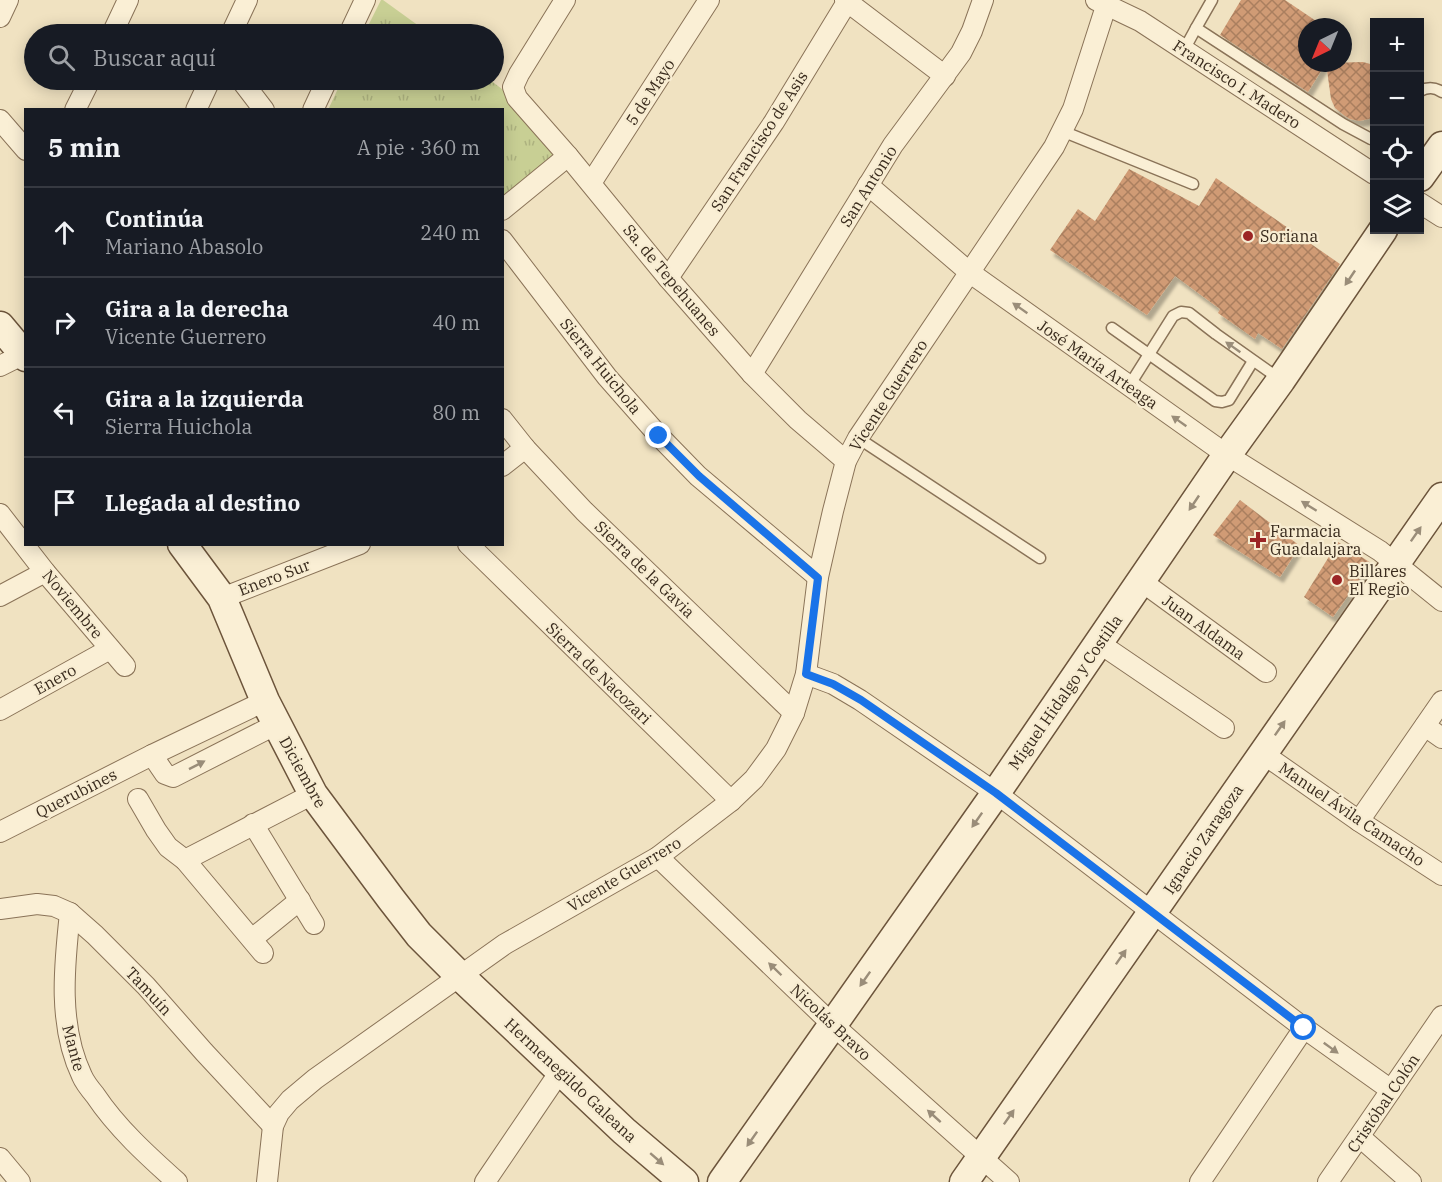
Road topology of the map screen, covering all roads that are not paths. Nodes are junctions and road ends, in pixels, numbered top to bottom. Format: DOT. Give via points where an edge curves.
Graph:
graph roads {
  1 [pos="8,0"];
  2 [pos="128,0"];
  3 [pos="247,0"];
  4 [pos="365,0"];
  5 [pos="566,0"];
  6 [pos="709,0"];
  7 [pos="983,0"];
  8 [pos="1212,0"];
  9 [pos="846,1"];
  10 [pos="1104,2"];
  11 [pos="0,17"];
  12 [pos="117,24"];
  13 [pos="236,24"];
  14 [pos="354,24"];
  15 [pos="1196,28"];
  16 [pos="1184,50"];
  17 [pos="945,76"];
  18 [pos="1424,89"];
  19 [pos="85,90"];
  20 [pos="205,90"];
  21 [pos="249,90"];
  22 [pos="322,90"];
  23 [pos="1442,92"];
  24 [pos="76,108"];
  25 [pos="197,108"];
  26 [pos="262,108"];
  27 [pos="314,108"];
  28 [pos="0,120"];
  29 [pos="1062,131"];
  30 [pos="1370,138"];
  31 [pos="1442,146"];
  32 [pos="24,148"];
  33 [pos="568,156"];
  34 [pos="1424,170"];
  35 [pos="1370,171"];
  36 [pos="591,183"];
  37 [pos="1193,184"];
  38 [pos="868,185"];
  39 [pos="1424,206"];
  40 [pos="504,208"];
  41 [pos="1442,218"];
  42 [pos="1380,234"];
  43 [pos="504,243"];
  44 [pos="969,272"];
  45 [pos="668,278"];
  46 [pos="0,326"];
  47 [pos="1112,328"];
  48 [pos="1150,354"];
  49 [pos="19,357"];
  50 [pos="1253,361"];
  51 [pos="752,374"];
  52 [pos="1281,380"];
  53 [pos="1129,386"];
  54 [pos="504,422"];
  55 [pos="858,438"];
  56 [pos="525,448"];
  57 [pos="1227,455"];
  58 [pos="846,461"];
  59 [pos="504,464"];
  60 [pos="1442,496"];
  61 [pos="0,514"];
  62 [pos="24,545"];
  63 [pos="25,546"];
  64 [pos="183,546"];
  65 [pos="470,546"];
  66 [pos="335,548"];
  67 [pos="1040,558"];
  68 [pos="1395,564"];
  69 [pos="45,572"];
  70 [pos="818,578"];
  71 [pos="1141,581"];
  72 [pos="0,596"];
  73 [pos="222,598"];
  74 [pos="1442,601"];
  75 [pos="1099,642"];
  76 [pos="110,649"];
  77 [pos="125,666"];
  78 [pos="1266,672"];
  79 [pos="806,674"];
  80 [pos="1442,700"];
  81 [pos="0,710"];
  82 [pos="271,712"];
  83 [pos="794,713"];
  84 [pos="1425,726"];
  85 [pos="1224,728"];
  86 [pos="1442,738"];
  87 [pos="1262,753"];
  88 [pos="152,755"];
  89 [pos="996,793"];
  90 [pos="313,794"];
  91 [pos="138,799"];
  92 [pos="731,801"];
  93 [pos="1359,821"];
  94 [pos="253,824"];
  95 [pos="0,832"];
  96 [pos="658,857"];
  97 [pos="185,860"];
  98 [pos="1442,875"];
  99 [pos="300,900"];
  100 [pos="0,909"];
  101 [pos="70,913"];
  102 [pos="1152,913"];
  103 [pos="314,924"];
  104 [pos="460,976"];
  105 [pos="1440,1022"];
  106 [pos="833,1025"];
  107 [pos="1304,1028"];
  108 [pos="561,1070"];
  109 [pos="1391,1090"];
  110 [pos="273,1126"];
  111 [pos="1360,1137"];
  112 [pos="0,1158"];
  113 [pos="981,1158"];
  114 [pos="20,1182"];
  115 [pos="177,1182"];
  116 [pos="267,1182"];
  117 [pos="485,1182"];
  118 [pos="684,1182"];
  119 [pos="722,1182"];
  120 [pos="964,1182"];
  121 [pos="1009,1182"];
  122 [pos="1200,1182"];
  123 [pos="1328,1182"];
  124 [pos="1411,1182"];
  1 -- 11 [label="street"];
  2 -- 12 [label="street"];
  3 -- 13 [label="street"];
  4 -- 14 [label="street"];
  5 -- 33 [label="street, Sa. de Tepehuanes" via="513,87 517,98"];
  6 -- 36 [label="street, 5 de Mayo"];
  7 -- 17 [label="street, San Antonio" via="972,31"];
  8 -- 15 [label="lane"];
  9 -- 17 [label="street"];
  9 -- 45 [label="street, San Francisco de Asis" via="774,122"];
  10 -- 16 [label="street, Francisco I. Madero"];
  10 -- 29 [label="street, Vicente Guerrero" via="1073,108"];
  15 -- 16 [label="lane"];
  15 -- 30 [label="lane"];
  16 -- 35 [label="street, Francisco I. Madero"];
  17 -- 38 [label="street, San Antonio"];
  18 -- 23 [label="lane"];
  19 -- 24 [label="street"];
  20 -- 25 [label="street"];
  21 -- 26 [label="street"];
  22 -- 27 [label="street"];
  28 -- 32 [label="street"];
  29 -- 37 [label="lane"];
  29 -- 44 [label="street, Vicente Guerrero"];
  31 -- 34 [label="main road"];
  33 -- 36 [label="street, Sa. de Tepehuanes"];
  33 -- 40 [label="street"];
  36 -- 45 [label="street, Sa. de Tepehuanes"];
  38 -- 44 [label="street, José María Arteaga"];
  38 -- 51 [label="street, San Antonio"];
  39 -- 41 [label="street"];
  42 -- 52 [label="main road, Miguel Hidalgo y Costilla, one-way"];
  43 -- 70 [label="street, Sierra Huichola" via="607,377 659,436 699,476"];
  53 -- 44 [label="street, José María Arteaga, one-way"];
  44 -- 55 [label="street, Vicente Guerrero"];
  45 -- 51 [label="street, Sa. de Tepehuanes"];
  46 -- 49 [label="main road"];
  47 -- 48 [label="lane"];
  48 -- 50 [label="lane" via="1222,402 1228,400"];
  50 -- 48 [label="lane, one-way" via="1189,313 1181,312 1173,316"];
  48 -- 53 [label="lane"];
  50 -- 52 [label="lane"];
  51 -- 58 [label="street, Sa. de Tepehuanes"];
  52 -- 57 [label="main road, Miguel Hidalgo y Costilla"];
  57 -- 53 [label="street, José María Arteaga, one-way"];
  54 -- 56 [label="street, Sierra de la Gavia"];
  55 -- 58 [label="street, Vicente Guerrero"];
  55 -- 67 [label="lane"];
  56 -- 59 [label="street"];
  56 -- 83 [label="street, Sierra de la Gavia" via="584,511"];
  68 -- 57 [label="street, José María Arteaga, one-way"];
  57 -- 71 [label="main road, Miguel Hidalgo y Costilla, one-way"];
  58 -- 70 [label="street, Vicente Guerrero"];
  68 -- 60 [label="main road, Ignacio Zaragoza, one-way"];
  61 -- 62 [label="street, Noviembre"];
  63 -- 69 [label="street, Noviembre"];
  64 -- 73 [label="main road, Diciembre"];
  65 -- 92 [label="street, Sierra de Nacozari"];
  66 -- 73 [label="street, Enero Sur"];
  68 -- 74 [label="street, José María Arteaga"];
  87 -- 68 [label="main road, Ignacio Zaragoza, one-way"];
  69 -- 72 [label="street"];
  69 -- 76 [label="street, Noviembre"];
  70 -- 79 [label="street, Vicente Guerrero"];
  71 -- 75 [label="main road, Miguel Hidalgo y Costilla"];
  71 -- 78 [label="street, Juan Aldama"];
  73 -- 82 [label="main road, Diciembre"];
  75 -- 85 [label="street"];
  75 -- 89 [label="main road, Miguel Hidalgo y Costilla"];
  76 -- 77 [label="street, Noviembre"];
  76 -- 81 [label="street, Enero"];
  79 -- 83 [label="street, Vicente Guerrero"];
  79 -- 89 [label="street" via="861,700"];
  80 -- 84 [label="street"];
  82 -- 88 [label="street, Querubines"];
  88 -- 82 [label="street, one-way" via="165,774 173,777"];
  82 -- 90 [label="main road, Diciembre"];
  83 -- 92 [label="street, Vicente Guerrero" via="754,780"];
  84 -- 86 [label="street"];
  84 -- 93 [label="street"];
  87 -- 93 [label="street, Manuel Ávila Camacho"];
  87 -- 102 [label="main road, Ignacio Zaragoza"];
  88 -- 95 [label="street, Querubines"];
  89 -- 102 [label="street"];
  89 -- 106 [label="main road, Miguel Hidalgo y Costilla, one-way"];
  90 -- 94 [label="street"];
  90 -- 104 [label="main road, Diciembre" via="419,935"];
  91 -- 97 [label="street" via="168,847"];
  92 -- 96 [label="street, Vicente Guerrero"];
  93 -- 98 [label="street, Manuel Ávila Camacho"];
  94 -- 97 [label="street"];
  94 -- 99 [label="street"];
  96 -- 104 [label="street, Vicente Guerrero" via="505,944"];
  106 -- 96 [label="street, Nicolás Bravo, one-way"];
  97 -- 99 [label="street" via="258,946"];
  99 -- 103 [label="street"];
  100 -- 101 [label="street, Tamuín" via="37,904"];
  101 -- 110 [label="street, Tamuín" via="146,986"];
  101 -- 115 [label="street, Mante" via="66,1020 71,1048 83,1078 103,1107"];
  102 -- 107 [label="street"];
  113 -- 102 [label="main road, Ignacio Zaragoza, one-way"];
  104 -- 108 [label="main road, Hermenegildo Galeana"];
  104 -- 110 [label="street, Vicente Guerrero" via="315,1079 290,1100"];
  105 -- 109 [label="street, Cristóbal Colón"];
  113 -- 106 [label="street, Nicolás Bravo, one-way"];
  106 -- 119 [label="main road, Miguel Hidalgo y Costilla, one-way"];
  107 -- 109 [label="street, one-way"];
  107 -- 122 [label="street"];
  108 -- 117 [label="street"];
  108 -- 118 [label="main road, Hermenegildo Galeana, one-way"];
  109 -- 111 [label="street, Cristóbal Colón"];
  110 -- 116 [label="street, Vicente Guerrero"];
  111 -- 123 [label="street, Cristóbal Colón"];
  111 -- 124 [label="street"];
  112 -- 114 [label="street"];
  113 -- 120 [label="main road, Ignacio Zaragoza"];
  113 -- 121 [label="street, Nicolás Bravo"];
}
